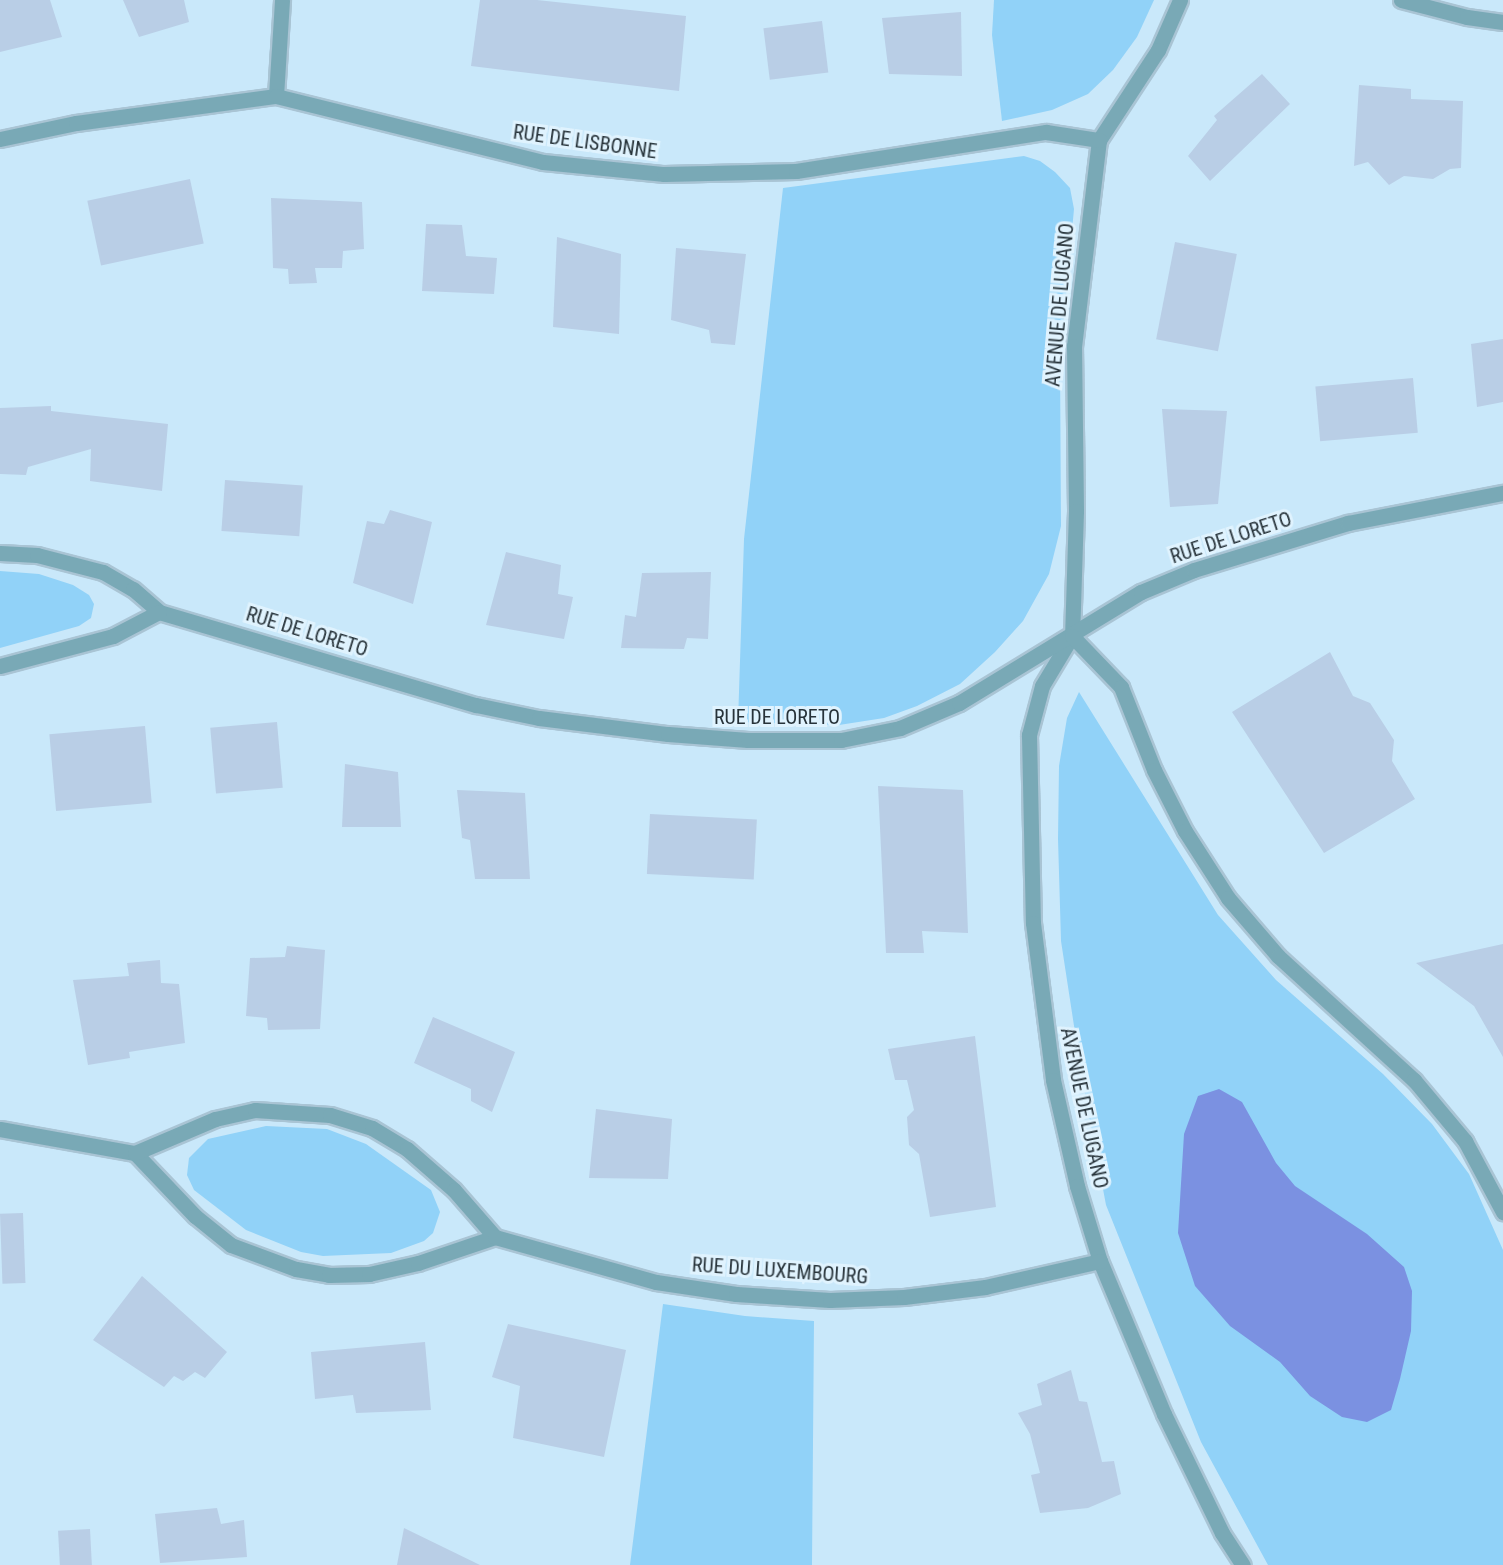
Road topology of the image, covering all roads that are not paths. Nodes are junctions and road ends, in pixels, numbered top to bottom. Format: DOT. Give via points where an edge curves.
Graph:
graph roads {
  1 [pos="282,0"];
  2 [pos="1179,0"];
  3 [pos="1401,0"];
  4 [pos="1503,22"];
  5 [pos="276,96"];
  6 [pos="0,139"];
  7 [pos="1099,140"];
  8 [pos="1503,494"];
  9 [pos="0,553"];
  10 [pos="159,612"];
  11 [pos="1072,636"];
  12 [pos="0,666"];
  13 [pos="0,1129"];
  14 [pos="135,1153"];
  15 [pos="1503,1212"];
  16 [pos="495,1237"];
  17 [pos="1100,1260"];
  18 [pos="1243,1565"];
  1 -- 5 [label="street"];
  2 -- 7 [label="street, AVENUE DE LUGANO" via="1158,50"];
  3 -- 4 [label="street"];
  5 -- 6 [label="street, RUE DE LISBONNE" via="76,123"];
  5 -- 7 [label="street, RUE DE LISBONNE" via="543,162 664,174 796,171 1046,132"];
  7 -- 11 [label="street, AVENUE DE LUGANO" via="1074,346 1076,511"];
  8 -- 11 [label="street, RUE DE LORETO" via="1348,523 1194,570 1141,592"];
  9 -- 10 [label="street, RUE DE LORETO" via="37,555 103,572 133,588"];
  10 -- 11 [label="street, RUE DE LORETO" via="476,705 599,726 748,741 841,740 900,728 959,704"];
  10 -- 12 [label="street" via="112,636"];
  11 -- 15 [label="street" via="1121,687 1154,770 1185,831 1228,898 1278,956 1414,1080 1465,1141"];
  11 -- 17 [label="street, AVENUE DE LUGANO" via="1042,686 1029,735 1033,923 1053,1080 1077,1186"];
  13 -- 14 [label="street"];
  14 -- 16 [label="street" via="195,1216 231,1245 296,1269 329,1275 369,1274"];
  14 -- 16 [label="street" via="215,1119 255,1110 330,1114 372,1128 407,1149 454,1190"];
  16 -- 17 [label="street, RUE DU LUXEMBOURG" via="656,1282 736,1294 830,1300 904,1297 985,1287"];
  17 -- 18 [label="street, AVENUE DE LUGANO" via="1164,1414 1222,1533"];
}
